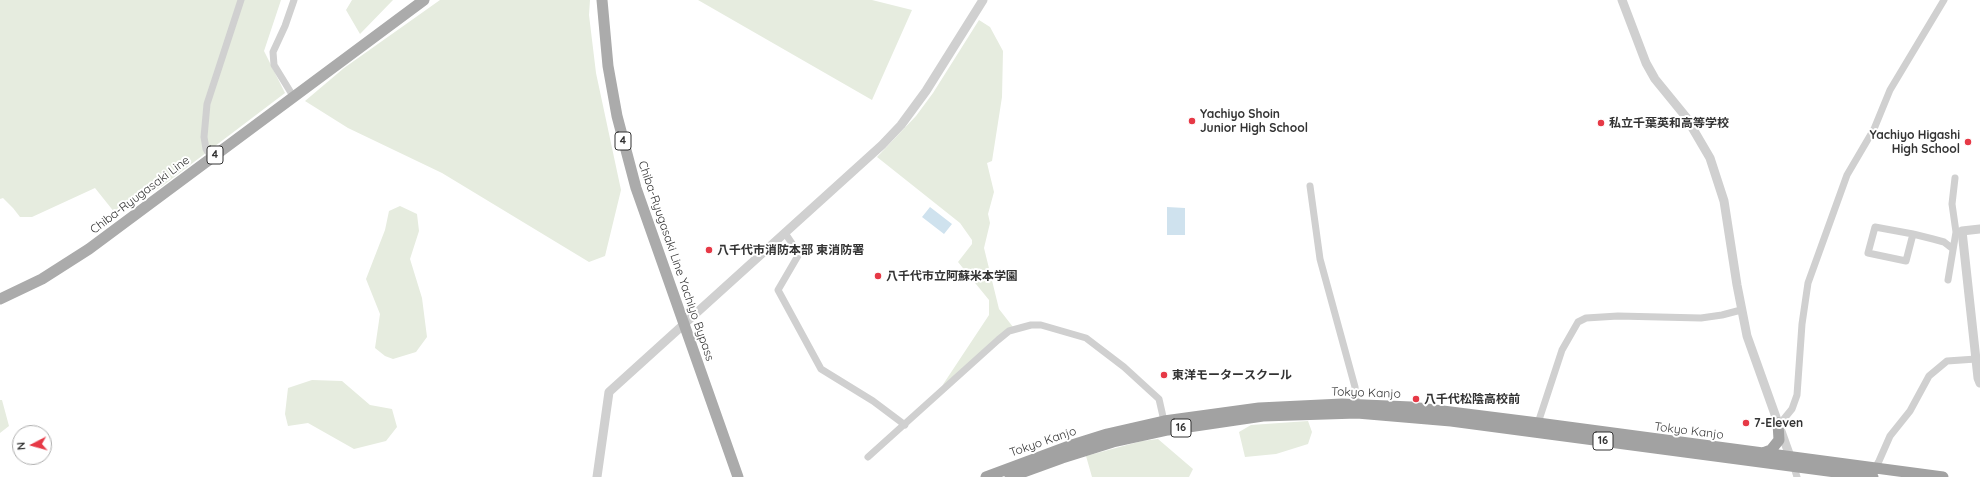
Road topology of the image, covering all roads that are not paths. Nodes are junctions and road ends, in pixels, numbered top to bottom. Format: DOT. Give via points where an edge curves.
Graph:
graph roads {
  1 [pos="241,0"];
  2 [pos="294,0"];
  3 [pos="424,0"];
  4 [pos="602,0"];
  5 [pos="983,0"];
  6 [pos="1622,0"];
  7 [pos="1944,0"];
  8 [pos="293,96"];
  9 [pos="212,158"];
  10 [pos="1955,178"];
  11 [pos="1310,186"];
  12 [pos="1980,230"];
  13 [pos="1959,231"];
  14 [pos="785,234"];
  15 [pos="1913,234"];
  16 [pos="1953,249"];
  17 [pos="1948,280"];
  18 [pos="0,299"];
  19 [pos="1741,310"];
  20 [pos="683,325"];
  21 [pos="1976,359"];
  22 [pos="1980,382"];
  23 [pos="1357,409"];
  24 [pos="1164,421"];
  25 [pos="1778,423"];
  26 [pos="905,425"];
  27 [pos="1536,427"];
  28 [pos="1763,453"];
  29 [pos="1790,456"];
  30 [pos="868,457"];
  31 [pos="1796,472"];
  32 [pos="1872,474"];
  33 [pos="597,477"];
  34 [pos="738,477"];
  35 [pos="986,477"];
  36 [pos="1010,477"];
  37 [pos="1943,477"];
  1 -- 9 [label="street" via="207,104 204,137 206,150"];
  2 -- 8 [label="street" via="273,52 274,65"];
  3 -- 8 [label="main road, Chiba-Ryugasaki Line / 4"];
  4 -- 20 [label="main road, Chiba-Ryugasaki Line Yachiyo Bypass / 4" via="608,66 625,148 636,188"];
  5 -- 14 [label="street" via="926,91 901,125"];
  6 -- 19 [label="street" via="1646,63 1655,79 1686,117 1710,158 1724,201"];
  7 -- 25 [label="street" via="1890,90 1874,129 1847,175 1808,283 1797,395 1792,409"];
  8 -- 9 [label="main road, Chiba-Ryugasaki Line / 4"];
  9 -- 18 [label="main road, Chiba-Ryugasaki Line / 4" via="89,249 42,279"];
  10 -- 13 [label="street" via="1952,204"];
  11 -- 23 [label="street" via="1320,259 1355,387"];
  12 -- 13 [label="street"];
  13 -- 16 [label="street"];
  13 -- 21 [label="street"];
  14 -- 20 [label="street"];
  14 -- 26 [label="street" via="799,254 778,290 821,369 873,401"];
  15 -- 15 [label="street" via="1906,262 1868,253 1874,227"];
  15 -- 16 [label="street" via="1944,242"];
  16 -- 17 [label="street"];
  19 -- 25 [label="street" via="1747,336"];
  19 -- 27 [label="street" via="1701,318 1618,316 1586,318 1578,322 1562,350"];
  20 -- 33 [label="street" via="609,392"];
  20 -- 34 [label="main road, Chiba-Ryugasaki Line Yachiyo Bypass / 4"];
  21 -- 22 [label="street"];
  21 -- 32 [label="street" via="1947,361 1929,376 1910,411 1890,436"];
  23 -- 24 [label="highway, Tokyo Kanjo / 16" via="1274,406"];
  23 -- 27 [label="highway, Tokyo Kanjo / 16" via="1412,417"];
  23 -- 36 [label="highway, Tokyo Kanjo / 16" via="1263,416 1168,430 1113,442"];
  24 -- 26 [label="street" via="1159,399 1124,366 1086,338 1040,325 1031,325 1009,331"];
  24 -- 35 [label="highway, Tokyo Kanjo / 16" via="1086,441"];
  25 -- 28 [label="highway" via="1779,440 1771,450"];
  25 -- 29 [label="street"];
  26 -- 30 [label="street"];
  27 -- 28 [label="highway, Tokyo Kanjo / 16"];
  27 -- 31 [label="highway, Tokyo Kanjo / 16"];
  28 -- 29 [label="highway, Tokyo Kanjo / 16"];
  29 -- 31 [label="street"];
  29 -- 32 [label="highway, Tokyo Kanjo / 16"];
  31 -- 32 [label="highway, Tokyo Kanjo / 16"];
  32 -- 37 [label="highway, Tokyo Kanjo / 16"];
}
